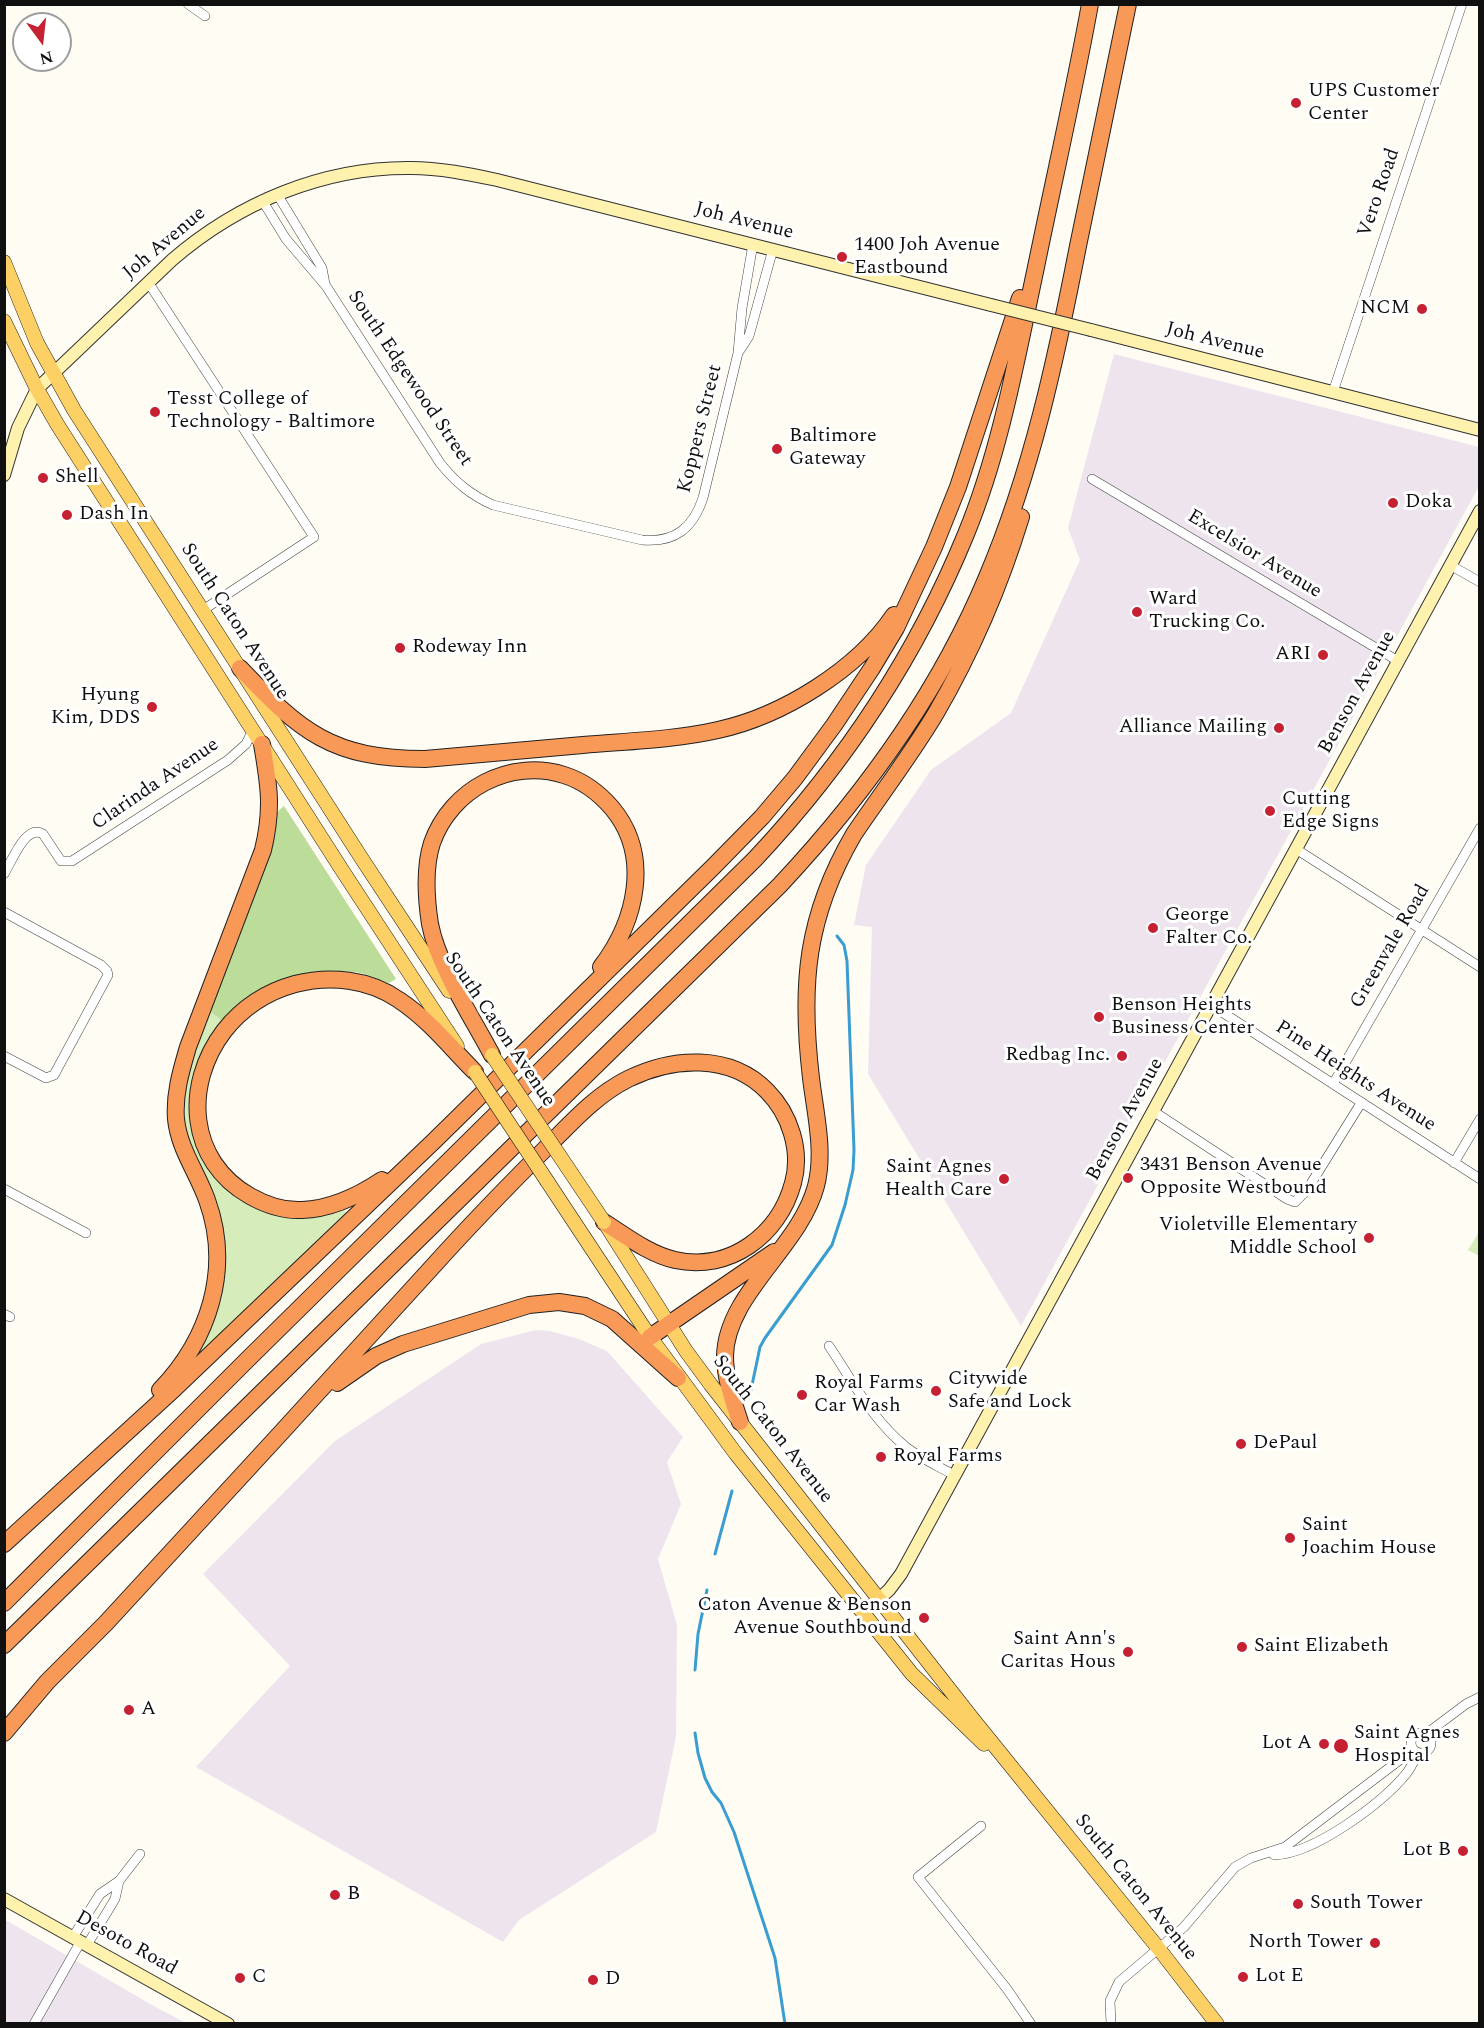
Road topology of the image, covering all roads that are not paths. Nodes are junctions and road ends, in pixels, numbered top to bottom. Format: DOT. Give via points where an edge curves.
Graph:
graph roads {
  1 [pos="188,4"];
  2 [pos="1090,4"];
  3 [pos="1128,4"];
  4 [pos="1462,4"];
  5 [pos="205,16"];
  6 [pos="277,194"];
  7 [pos="262,200"];
  8 [pos="1047,212"];
  9 [pos="753,244"];
  10 [pos="773,249"];
  11 [pos="4,262"];
  12 [pos="148,282"];
  13 [pos="326,286"];
  14 [pos="1069,293"];
  15 [pos="4,321"];
  16 [pos="738,353"];
  17 [pos="52,374"];
  18 [pos="37,389"];
  19 [pos="1333,392"];
  20 [pos="1479,430"];
  21 [pos="4,475"];
  22 [pos="1092,479"];
  23 [pos="1479,511"];
  24 [pos="698,513"];
  25 [pos="934,547"];
  26 [pos="1450,565"];
  27 [pos="1479,582"];
  28 [pos="203,610"];
  29 [pos="1398,661"];
  30 [pos="240,668"];
  31 [pos="257,737"];
  32 [pos="1479,828"];
  33 [pos="1296,849"];
  34 [pos="4,874"];
  35 [pos="4,912"];
  36 [pos="1421,930"];
  37 [pos="1479,967"];
  38 [pos="1211,1005"];
  39 [pos="568,1009"];
  40 [pos="492,1055"];
  41 [pos="4,1056"];
  42 [pos="474,1072"];
  43 [pos="1333,1084"];
  44 [pos="1361,1103"];
  45 [pos="1153,1111"];
  46 [pos="1479,1119"];
  47 [pos="433,1142"];
  48 [pos="1454,1163"];
  49 [pos="1479,1179"];
  50 [pos="4,1189"];
  51 [pos="604,1222"];
  52 [pos="86,1233"];
  53 [pos="789,1240"];
  54 [pos="669,1325"];
  55 [pos="650,1337"];
  56 [pos="829,1346"];
  57 [pos="678,1378"];
  58 [pos="740,1422"];
  59 [pos="273,1443"];
  60 [pos="954,1475"];
  61 [pos="20,1531"];
  62 [pos="4,1544"];
  63 [pos="879,1599"];
  64 [pos="4,1603"];
  65 [pos="863,1613"];
  66 [pos="4,1645"];
  67 [pos="1479,1697"];
  68 [pos="4,1732"];
  69 [pos="1426,1734"];
  70 [pos="1415,1751"];
  71 [pos="1021,1778"];
  72 [pos="981,1826"];
  73 [pos="140,1854"];
  74 [pos="1265,1855"];
  75 [pos="119,1881"];
  76 [pos="4,1899"];
  77 [pos="80,1941"];
  78 [pos="1159,1949"];
  79 [pos="34,2024"];
  80 [pos="228,2024"];
  81 [pos="1030,2024"];
  82 [pos="1111,2024"];
  83 [pos="1217,2024"];
  1 -- 5 [label="street"];
  2 -- 8 [label="highway"];
  3 -- 14 [label="highway"];
  4 -- 19 [label="street, Vero Road"];
  6 -- 7 [label="street, Joh Avenue"];
  6 -- 9 [label="street, Joh Avenue" via="340,175 373,170 455,171"];
  6 -- 13 [label="street, South Edgewood Street" via="322,268"];
  7 -- 12 [label="street, Joh Avenue" via="200,237"];
  7 -- 13 [label="street, South Edgewood Street" via="286,239"];
  8 -- 25 [label="highway" via="958,487"];
  8 -- 64 [label="highway" via="1002,423 967,533 909,652 833,768 755,859"];
  9 -- 10 [label="street, Joh Avenue"];
  9 -- 16 [label="street, Koppers Street"];
  10 -- 16 [label="street, Koppers Street" via="749,336"];
  10 -- 19 [label="street, Joh Avenue, bridge"];
  11 -- 17 [label="main road, South Caton Avenue"];
  12 -- 17 [label="street, Joh Avenue"];
  12 -- 28 [label="street" via="314,537"];
  13 -- 24 [label="street, South Edgewood Street" via="441,464 477,498 657,542 683,531"];
  14 -- 53 [label="highway" via="1036,466 1000,583 953,683 854,834 821,902 805,990 819,1165 808,1207"];
  14 -- 66 [label="highway" via="1028,464 987,578 939,673 861,792 757,908"];
  15 -- 18 [label="main road, South Caton Avenue"];
  16 -- 24 [label="street, Koppers Street"];
  17 -- 18 [label="street, Joh Avenue"];
  17 -- 28 [label="main road, South Caton Avenue"];
  18 -- 21 [label="street, Joh Avenue" via="18,428"];
  18 -- 31 [label="main road, South Caton Avenue"];
  19 -- 20 [label="street, Joh Avenue"];
  22 -- 29 [label="street, Excelsior Avenue"];
  23 -- 26 [label="street, Benson Avenue"];
  25 -- 30 [label="highway" via="888,623 842,669 810,691 754,719 689,735 425,759 366,755 307,731"];
  25 -- 39 [label="highway" via="896,628 872,668 795,777 714,866"];
  26 -- 27 [label="street"];
  26 -- 29 [label="street, Benson Avenue"];
  28 -- 30 [label="main road, South Caton Avenue"];
  29 -- 33 [label="street, Benson Avenue"];
  30 -- 40 [label="main road, South Caton Avenue"];
  31 -- 34 [label="street, Clarinda Avenue" via="72,861 62,861 43,834 33,832 24,839"];
  31 -- 42 [label="main road, South Caton Avenue"];
  31 -- 61 [label="highway" via="270,808 267,834 188,1047 176,1097 181,1142 214,1224 217,1249 213,1299 190,1354 167,1382"];
  32 -- 36 [label="street, Greenvale Road"];
  33 -- 36 [label="street"];
  33 -- 38 [label="street, Benson Avenue"];
  35 -- 41 [label="street" via="107,971 50,1078"];
  36 -- 37 [label="street"];
  36 -- 43 [label="street, Greenvale Road"];
  38 -- 43 [label="street, Pine Heights Avenue"];
  38 -- 45 [label="street, Benson Avenue"];
  39 -- 40 [label="highway" via="606,960 630,911 636,862 630,838 604,799 564,775 516,772 491,778 471,790 441,825 432,843 427,901 439,952"];
  39 -- 47 [label="highway"];
  40 -- 51 [label="main road, South Caton Avenue, bridge"];
  42 -- 47 [label="highway" via="417,1013 398,999 352,981 330,979 305,981 262,997 230,1024 206,1062 197,1102 203,1141 225,1178 261,1202 302,1210 345,1201 386,1178"];
  42 -- 55 [label="main road, South Caton Avenue, bridge"];
  43 -- 44 [label="street, Pine Heights Avenue"];
  44 -- 45 [label="street" via="1296,1202"];
  44 -- 48 [label="street, Pine Heights Avenue"];
  45 -- 60 [label="street, Benson Avenue"];
  46 -- 48 [label="street"];
  47 -- 61 [label="highway"];
  48 -- 49 [label="street, Pine Heights Avenue"];
  50 -- 52 [label="street"];
  51 -- 54 [label="main road, South Caton Avenue"];
  51 -- 59 [label="highway" via="650,1251 675,1260 705,1261 738,1252 767,1232 789,1197 796,1159 787,1119 766,1090 733,1069 715,1063 672,1064 630,1078 609,1090 585,1109 481,1214"];
  53 -- 54 [label="highway"];
  53 -- 58 [label="highway" via="745,1299 728,1337 726,1372"];
  54 -- 55 [label="highway"];
  54 -- 58 [label="main road, South Caton Avenue"];
  55 -- 57 [label="main road, South Caton Avenue"];
  56 -- 60 [label="street" via="899,1441"];
  57 -- 59 [label="highway" via="600,1312 572,1303 528,1305 428,1335 376,1356 333,1386"];
  57 -- 65 [label="main road, South Caton Avenue"];
  58 -- 63 [label="main road, South Caton Avenue"];
  59 -- 68 [label="highway"];
  60 -- 63 [label="street, Benson Avenue" via="901,1574"];
  61 -- 62 [label="highway"];
  63 -- 65 [label="street, Benson Avenue"];
  63 -- 71 [label="main road, South Caton Avenue"];
  65 -- 71 [label="main road, South Caton Avenue" via="925,1688"];
  67 -- 69 [label="street"];
  69 -- 70 [label="street" via="1412,1738"];
  69 -- 70 [label="street" via="1431,1746 1425,1753"];
  70 -- 74 [label="street" via="1310,1830"];
  70 -- 74 [label="street" via="1407,1773 1330,1836 1287,1854"];
  71 -- 78 [label="main road, South Caton Avenue"];
  72 -- 81 [label="street" via="918,1877"];
  73 -- 75 [label="street"];
  74 -- 78 [label="street" via="1235,1867 1184,1927"];
  75 -- 77 [label="street" via="115,1899"];
  75 -- 77 [label="street" via="100,1894"];
  76 -- 77 [label="street, Desoto Road"];
  77 -- 79 [label="street"];
  77 -- 80 [label="street, Desoto Road"];
  78 -- 82 [label="street" via="1119,1982 1110,2001"];
  78 -- 83 [label="main road, South Caton Avenue"];
}
